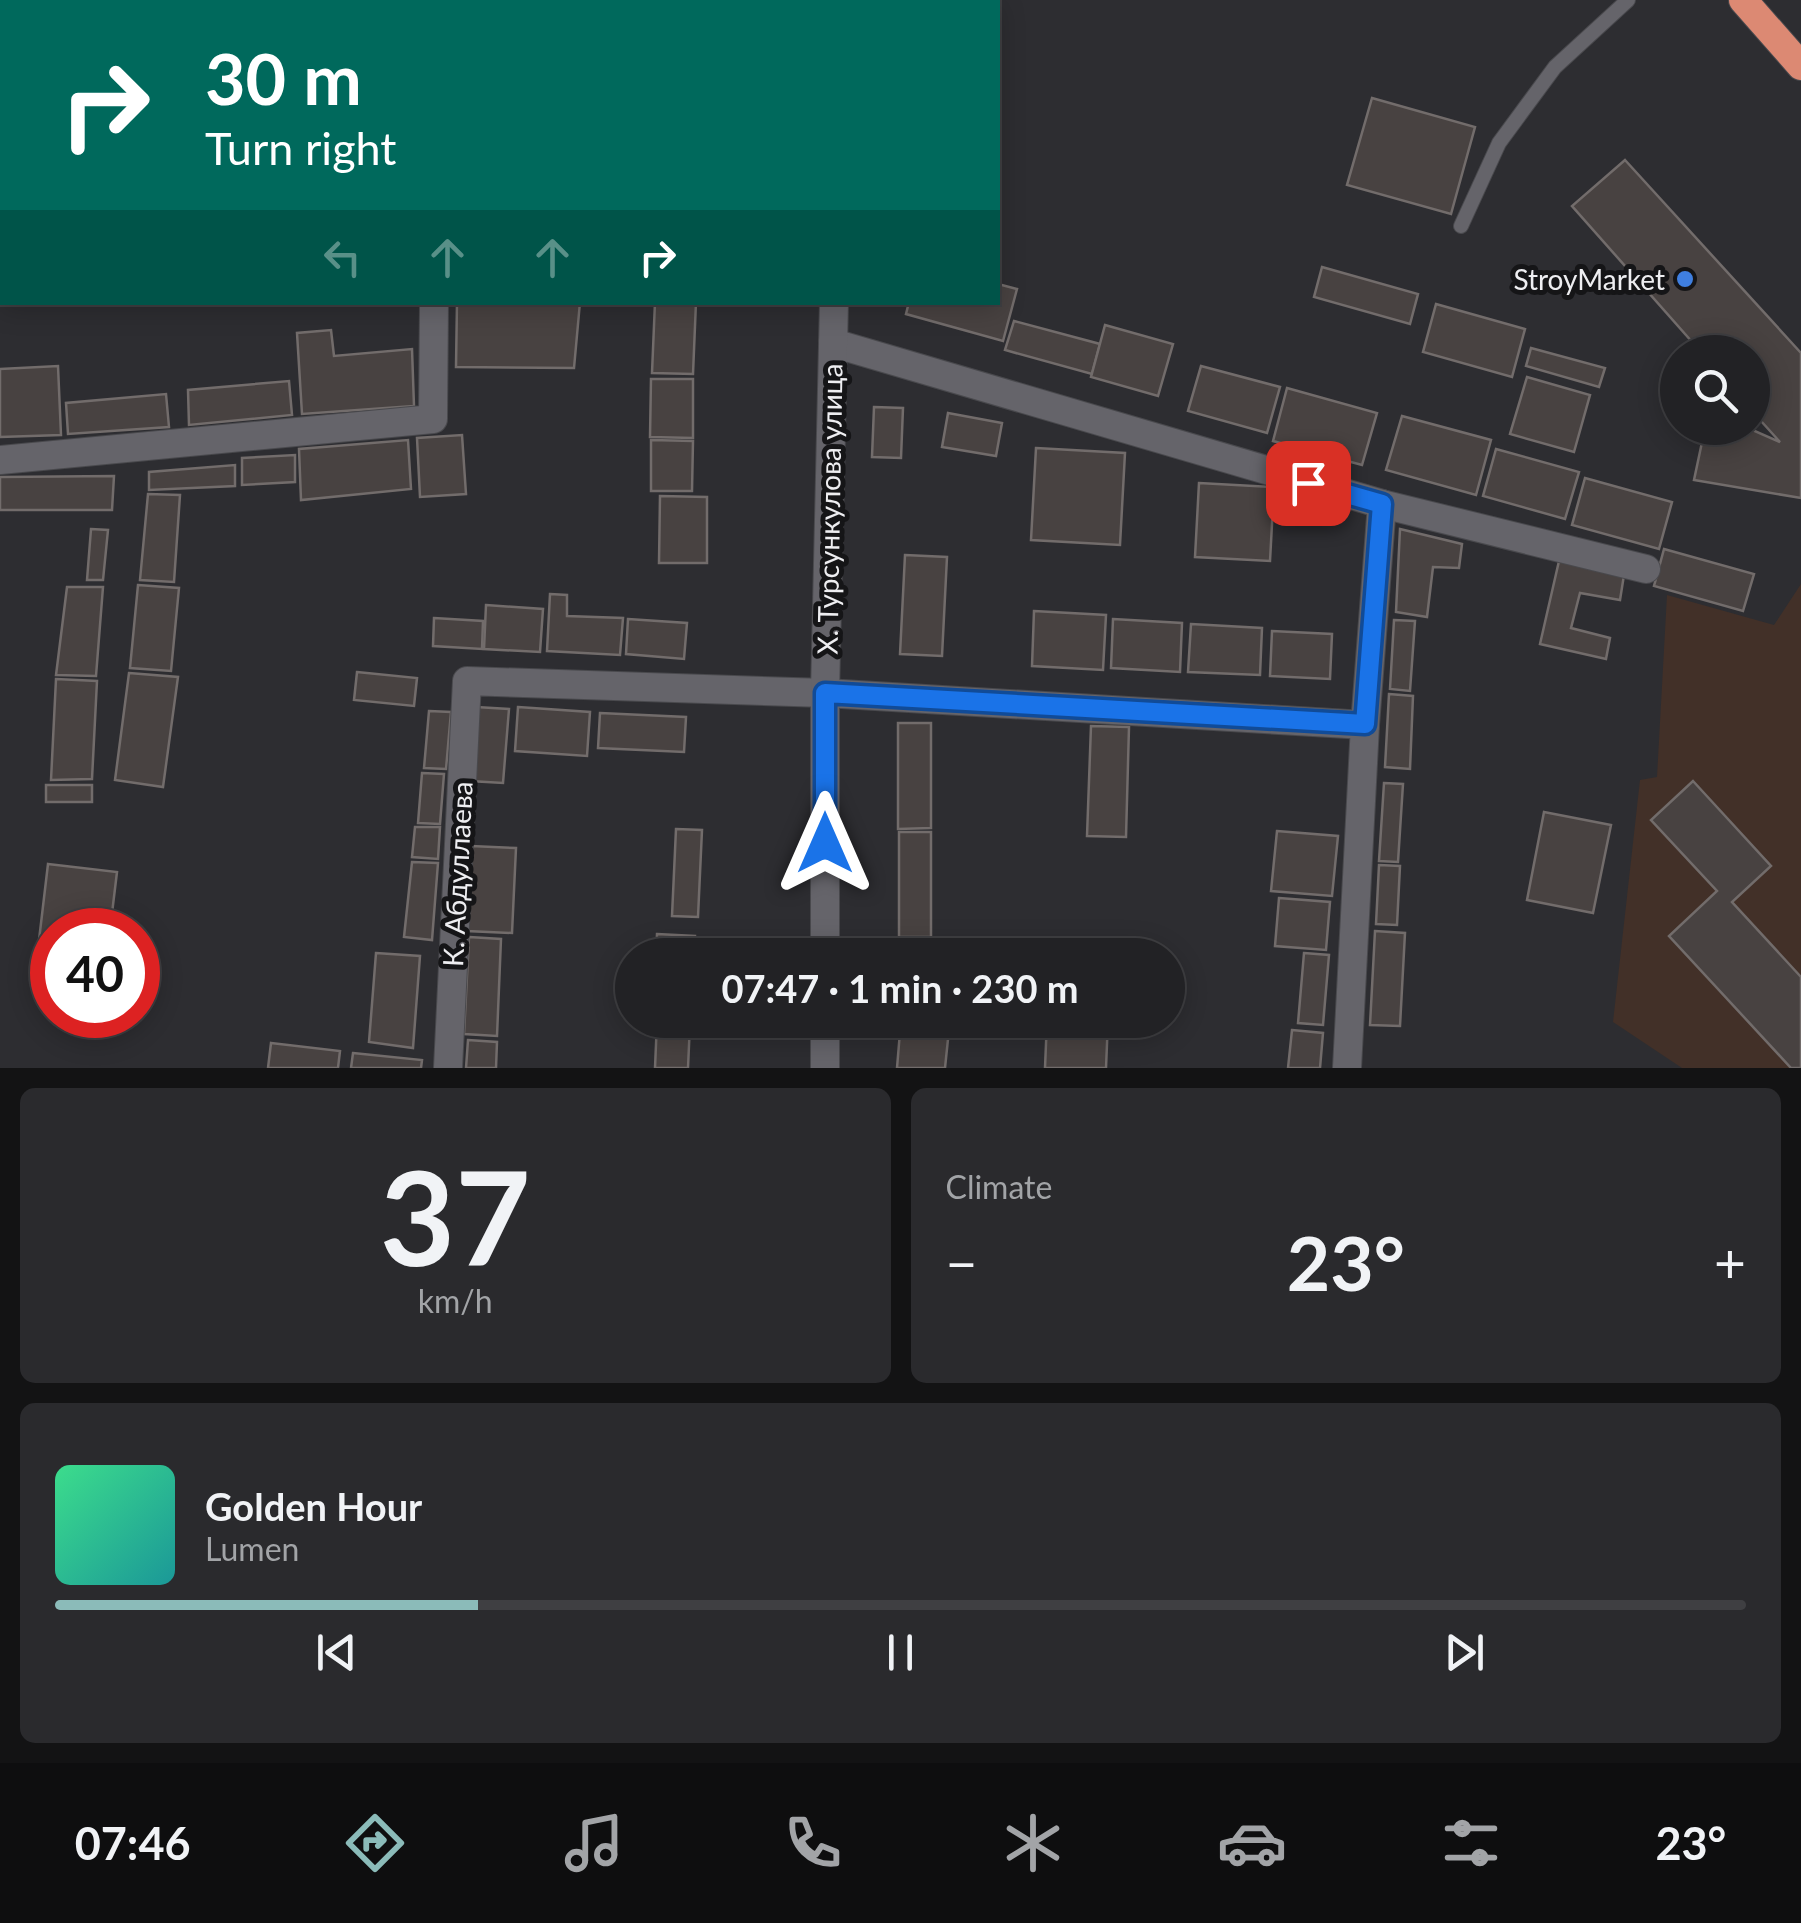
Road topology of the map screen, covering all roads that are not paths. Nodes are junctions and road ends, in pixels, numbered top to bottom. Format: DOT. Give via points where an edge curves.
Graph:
graph roads {
  1 [pos="1628,0"];
  2 [pos="1743,0"];
  3 [pos="1801,66"];
  4 [pos="1461,226"];
  5 [pos="434,305"];
  6 [pos="834,305"];
  7 [pos="832,343"];
  8 [pos="0,460"];
  9 [pos="1382,504"];
  10 [pos="1646,569"];
  11 [pos="825,693"];
  12 [pos="1365,724"];
  13 [pos="825,938"];
  14 [pos="825,1038"];
  15 [pos="448,1068"];
  16 [pos="825,1068"];
  17 [pos="1347,1068"];
  1 -- 4 [label="lane" via="1555,67 1500,144"];
  2 -- 3 [label="highway"];
  5 -- 8 [label="street" via="433,419"];
  6 -- 7 [label="street, Х. Турсункулова улица"];
  7 -- 9 [label="street"];
  7 -- 11 [label="street, Х. Турсункулова улица"];
  9 -- 10 [label="street"];
  9 -- 12 [label="street"];
  11 -- 12 [label="street"];
  11 -- 13 [label="street, Х. Турсункулова улица"];
  11 -- 15 [label="street, К. Абдуллаева" via="467,680"];
  12 -- 17 [label="street"];
  14 -- 16 [label="street"];
}
